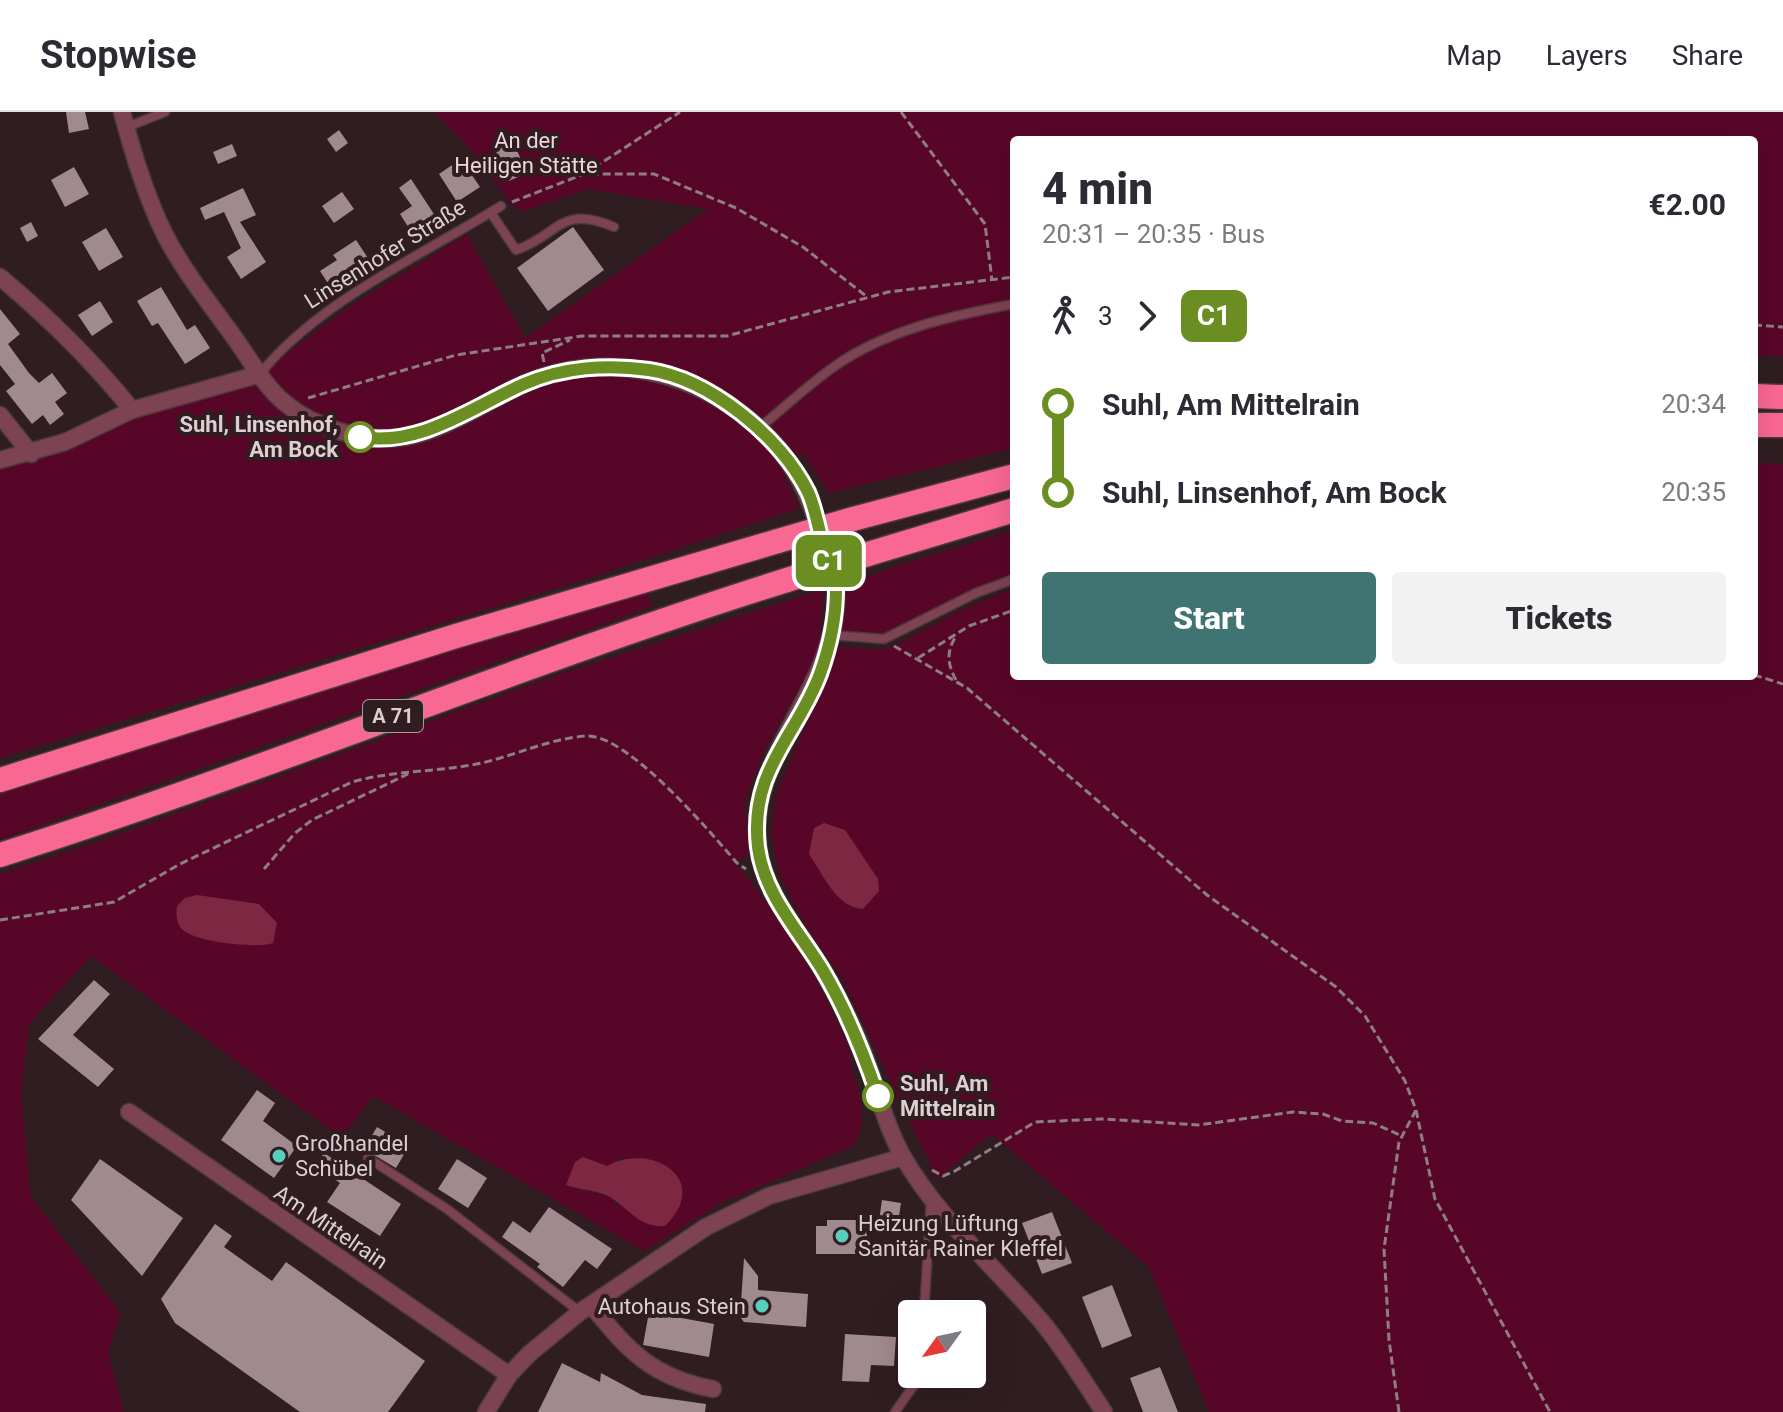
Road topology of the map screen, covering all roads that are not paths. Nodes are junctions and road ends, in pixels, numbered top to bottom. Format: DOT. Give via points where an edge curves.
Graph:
graph roads {
  1 [pos="165,112"];
  2 [pos="124,120"];
  3 [pos="501,206"];
  4 [pos="491,213"];
  5 [pos="614,227"];
  6 [pos="0,277"];
  7 [pos="1010,305"];
  8 [pos="260,374"];
  9 [pos="1758,396"];
  10 [pos="1783,397"];
  11 [pos="132,410"];
  12 [pos="0,415"];
  13 [pos="1758,425"];
  14 [pos="1783,425"];
  15 [pos="759,428"];
  16 [pos="31,454"];
  17 [pos="0,460"];
  18 [pos="1010,477"];
  19 [pos="1010,511"];
  20 [pos="1010,580"];
  21 [pos="830,635"];
  22 [pos="0,780"];
  23 [pos="0,855"];
  24 [pos="129,1112"];
  25 [pos="903,1157"];
  26 [pos="368,1158"];
  27 [pos="931,1196"];
  28 [pos="925,1300"];
  29 [pos="585,1308"];
  30 [pos="509,1375"];
  31 [pos="910,1388"];
  32 [pos="713,1389"];
  33 [pos="486,1412"];
  34 [pos="895,1412"];
  35 [pos="1104,1412"];
  1 -- 2 [label="lane"];
  2 -- 8 [label="street" via="142,184 167,238"];
  3 -- 4 [label="lane, Linsenhofer Straße"];
  4 -- 5 [label="lane" via="516,250 576,218 591,217"];
  4 -- 8 [label="lane, Linsenhofer Straße" via="342,303 278,352"];
  6 -- 11 [label="street" via="48,316"];
  7 -- 15 [label="lane" via="958,315 882,341 836,365"];
  8 -- 11 [label="street"];
  8 -- 15 [label="street" via="286,404 333,429 365,438 422,433 548,376 600,366 652,370 707,391"];
  9 -- 10 [label="highway"];
  11 -- 16 [label="street"];
  12 -- 16 [label="street"];
  13 -- 14 [label="highway"];
  15 -- 21 [label="street" via="809,493 836,588"];
  16 -- 17 [label="street"];
  18 -- 22 [label="highway, A 71, bridge" via="456,636"];
  19 -- 23 [label="highway, A 71, bridge" via="656,621"];
  20 -- 21 [label="lane" via="884,639"];
  21 -- 25 [label="street" via="820,675 775,754 756,823 765,876 859,1042"];
  24 -- 30 [label="street, Am Mittelrain"];
  25 -- 27 [label="street"];
  25 -- 29 [label="street" via="769,1196 706,1227"];
  26 -- 29 [label="lane"];
  27 -- 28 [label="lane"];
  27 -- 35 [label="street" via="1046,1327"];
  29 -- 30 [label="street"];
  29 -- 32 [label="street" via="652,1369"];
  30 -- 33 [label="street"];
  31 -- 34 [label="lane"];
}
